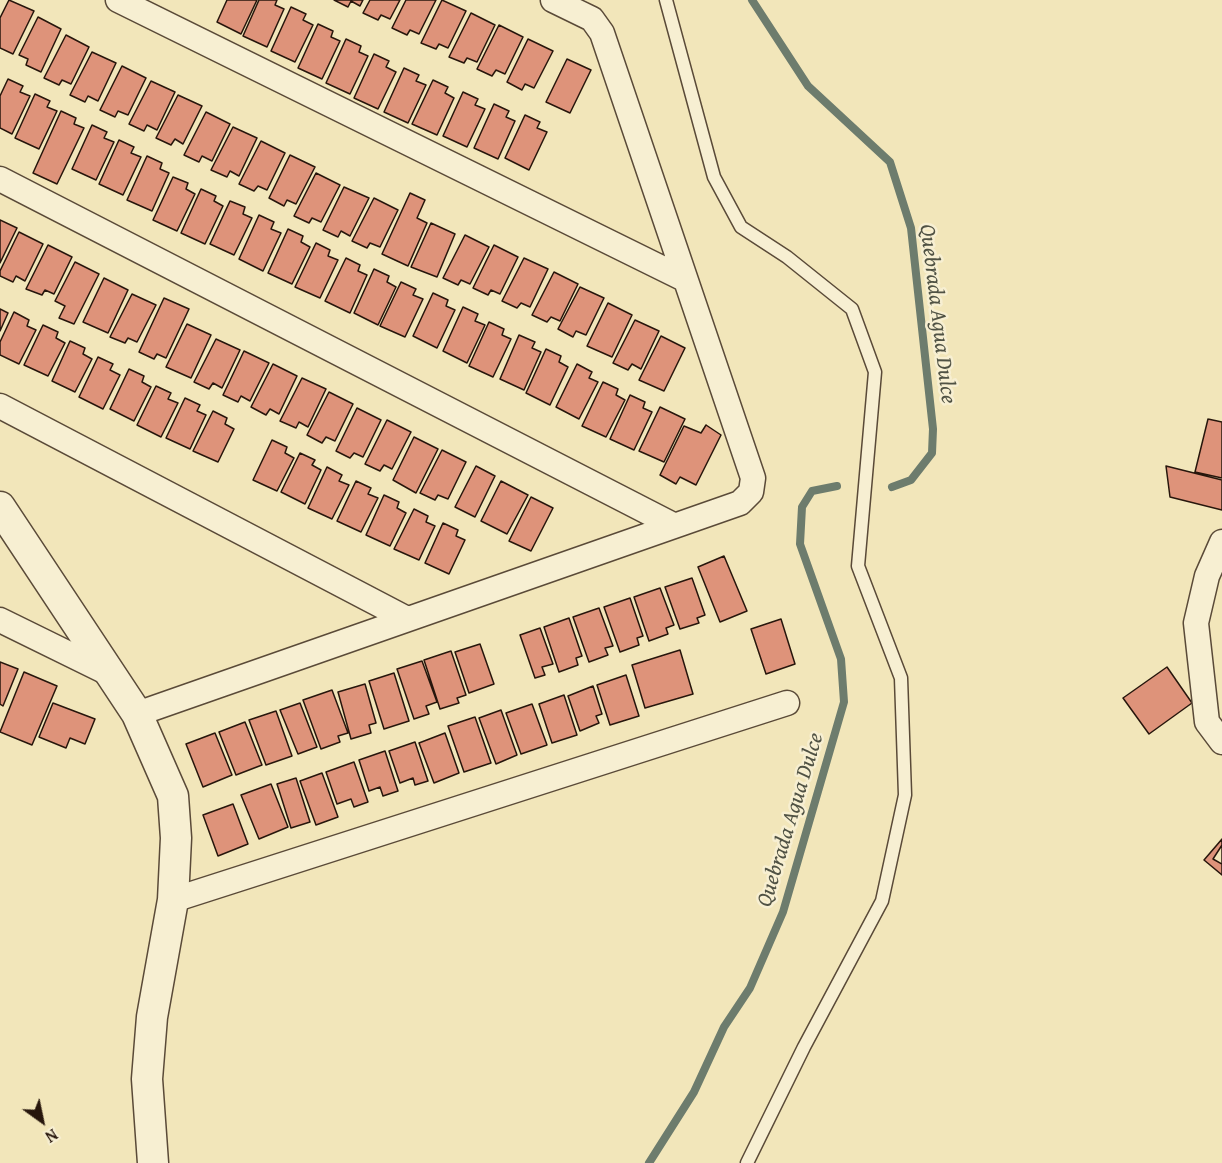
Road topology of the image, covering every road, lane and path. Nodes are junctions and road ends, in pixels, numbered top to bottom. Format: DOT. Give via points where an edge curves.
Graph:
graph roads {
  1 [pos="118,0"];
  2 [pos="553,0"];
  3 [pos="666,0"];
  4 [pos="0,179"];
  5 [pos="684,279"];
  6 [pos="0,406"];
  7 [pos="0,507"];
  8 [pos="673,525"];
  9 [pos="1222,542"];
  10 [pos="407,619"];
  11 [pos="0,620"];
  12 [pos="110,674"];
  13 [pos="787,703"];
  14 [pos="137,714"];
  15 [pos="1222,742"];
  16 [pos="173,900"];
  17 [pos="153,1163"];
  18 [pos="747,1163"];
  1 -- 5 [label="street"];
  2 -- 5 [label="street" via="592,19 602,33"];
  3 -- 18 [label="lane" via="714,177 741,227 787,257 852,309 875,372 858,566 901,678 905,795 882,901"];
  4 -- 8 [label="street"];
  5 -- 8 [label="street" via="753,478 752,492 740,503"];
  6 -- 10 [label="street"];
  7 -- 12 [label="street"];
  8 -- 10 [label="street"];
  9 -- 15 [label="street" via="1196,623 1208,722"];
  10 -- 14 [label="street"];
  11 -- 12 [label="street"];
  12 -- 14 [label="street"];
  13 -- 16 [label="street"];
  14 -- 16 [label="street" via="173,796"];
  16 -- 17 [label="street" via="152,1017 147,1080"];
}
